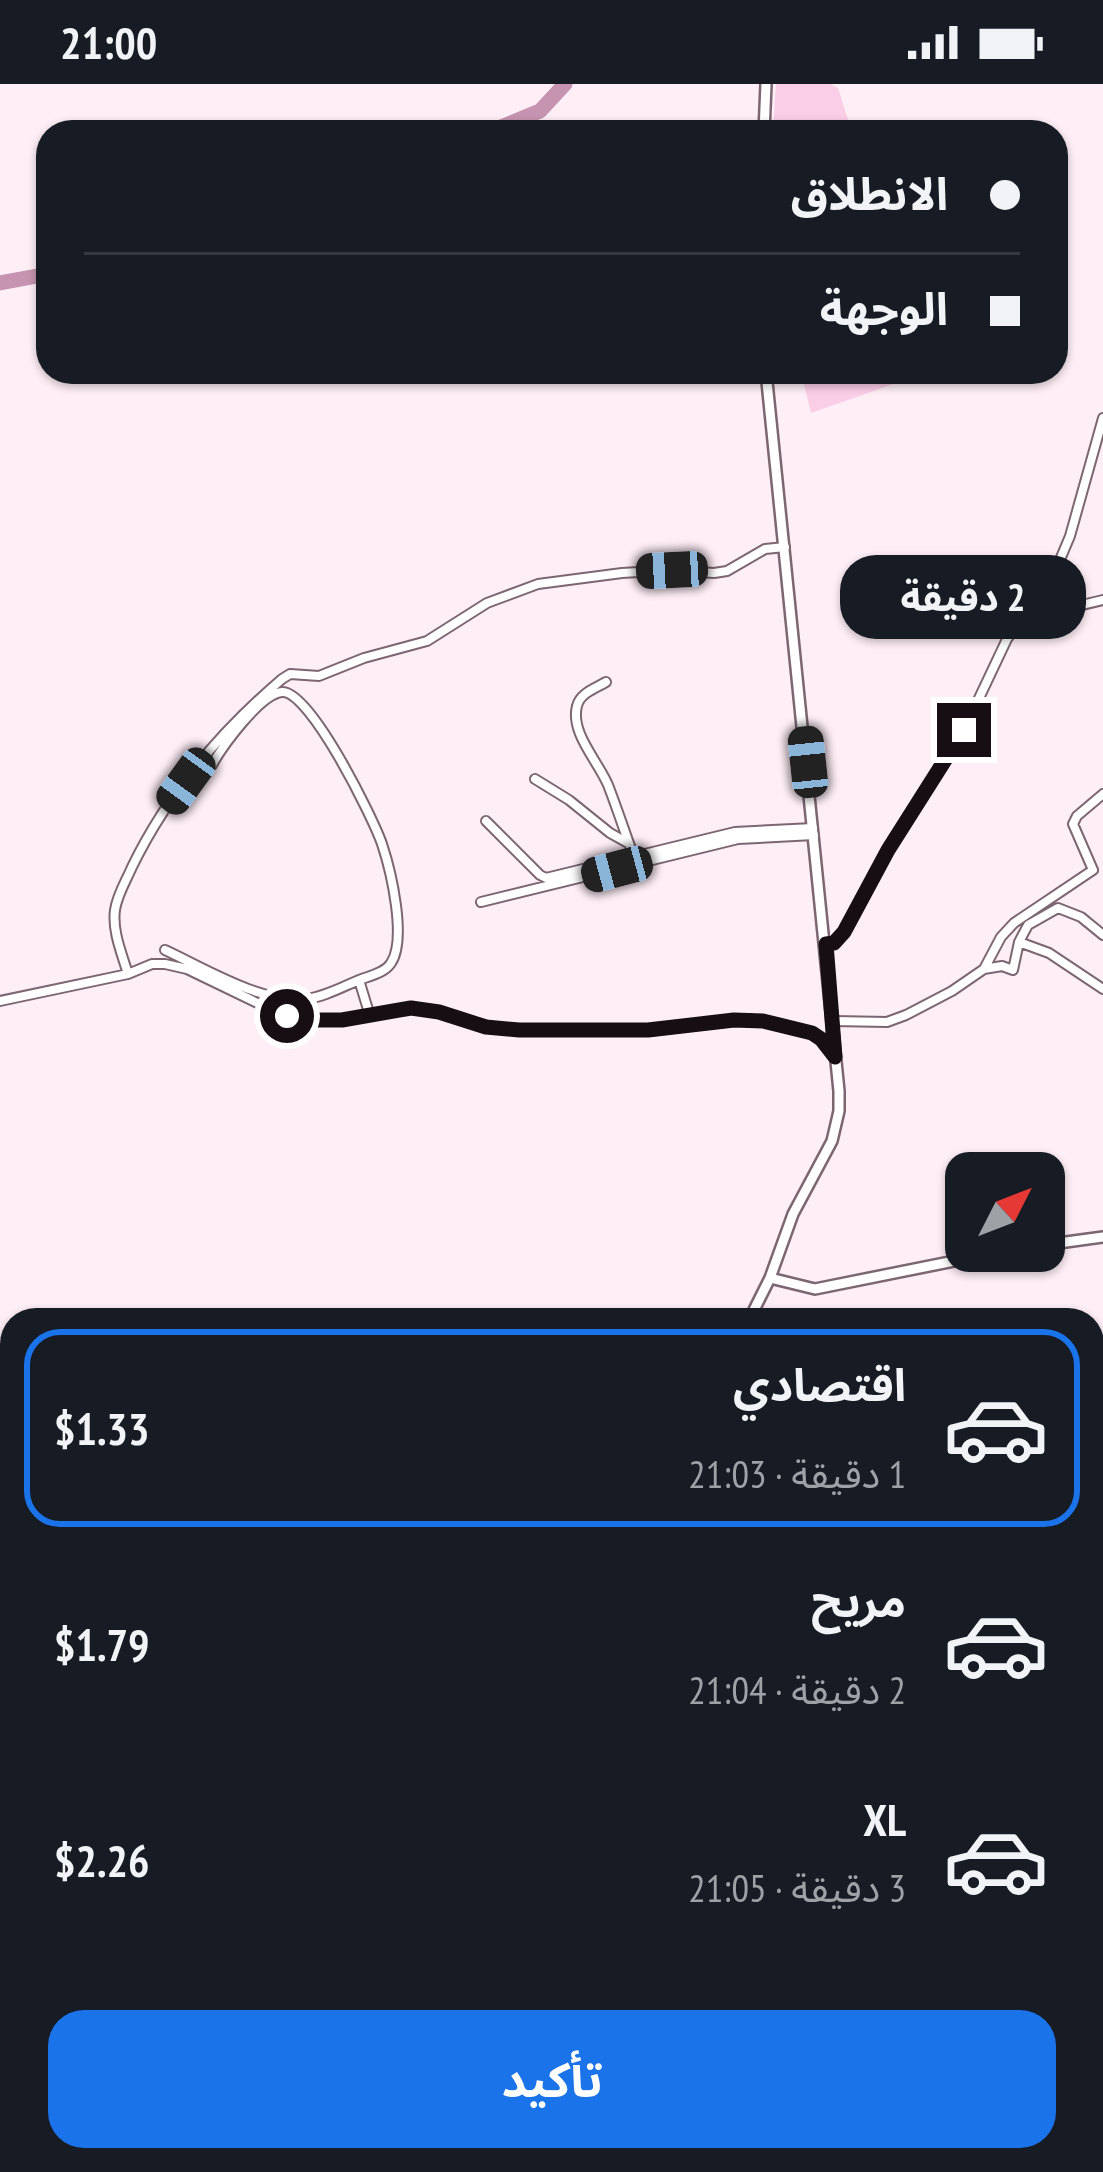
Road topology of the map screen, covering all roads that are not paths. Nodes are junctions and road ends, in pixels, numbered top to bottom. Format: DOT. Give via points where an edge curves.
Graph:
graph roads {
  1 [pos="766,84"];
  2 [pos="764,120"];
  3 [pos="767,384"];
  4 [pos="1102,422"];
  5 [pos="785,546"];
  6 [pos="1103,599"];
  7 [pos="1021,619"];
  8 [pos="606,682"];
  9 [pos="212,765"];
  10 [pos="535,779"];
  11 [pos="1103,794"];
  12 [pos="485,821"];
  13 [pos="815,832"];
  14 [pos="629,844"];
  15 [pos="634,857"];
  16 [pos="481,902"];
  17 [pos="1103,935"];
  18 [pos="1019,942"];
  19 [pos="826,944"];
  20 [pos="165,950"];
  21 [pos="984,969"];
  22 [pos="128,974"];
  23 [pos="359,980"];
  24 [pos="1103,989"];
  25 [pos="0,1001"];
  26 [pos="370,1016"];
  27 [pos="833,1021"];
  28 [pos="835,1057"];
  29 [pos="1103,1237"];
  30 [pos="1065,1242"];
  31 [pos="945,1263"];
  32 [pos="770,1278"];
  33 [pos="754,1308"];
  1 -- 2 [label="street"];
  3 -- 5 [label="street"];
  4 -- 7 [label="street" via="1063,556"];
  5 -- 13 [label="street"];
  5 -- 22 [label="street" via="714,573 538,584 487,603 427,641 319,676 282,679 204,757 144,843 114,913"];
  6 -- 7 [label="street"];
  7 -- 19 [label="street" via="844,932"];
  8 -- 14 [label="street" via="581,696 577,722"];
  9 -- 23 [label="street" via="275,694 289,692 313,717 373,820 397,904 391,964"];
  10 -- 14 [label="street"];
  11 -- 21 [label="street" via="1073,824 1093,869 1014,922"];
  12 -- 15 [label="street" via="543,877"];
  13 -- 15 [label="street" via="735,832"];
  13 -- 16 [label="street" via="737,839"];
  13 -- 19 [label="street"];
  14 -- 15 [label="street"];
  17 -- 18 [label="street" via="1058,908 1028,925"];
  18 -- 21 [label="street" via="1013,970"];
  18 -- 24 [label="street"];
  19 -- 27 [label="street"];
  20 -- 23 [label="street" via="277,997 308,999"];
  21 -- 27 [label="street" via="897,1019"];
  22 -- 25 [label="street"];
  22 -- 26 [label="street" via="174,966 287,1016"];
  23 -- 26 [label="street"];
  26 -- 28 [label="street" via="411,1008 500,1029 629,1031 750,1019 812,1033"];
  27 -- 28 [label="street"];
  28 -- 32 [label="street" via="832,1141"];
  29 -- 30 [label="street"];
  31 -- 32 [label="street" via="815,1289"];
  32 -- 33 [label="street"];
}
